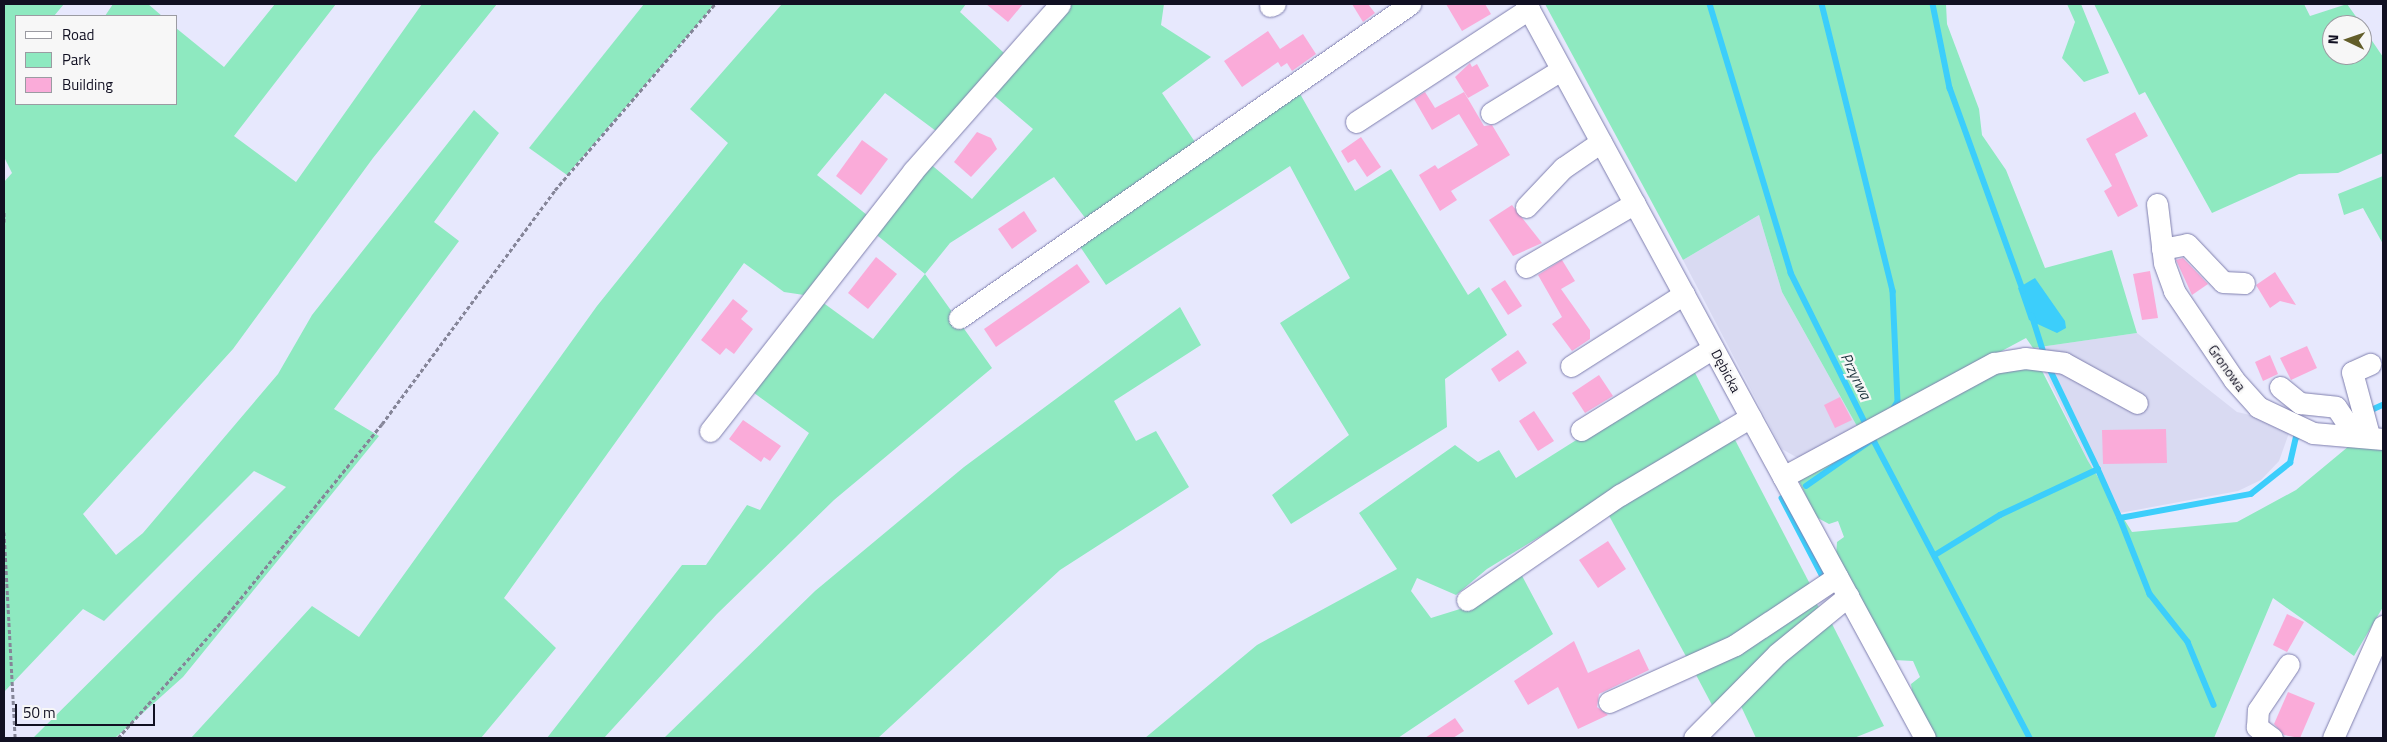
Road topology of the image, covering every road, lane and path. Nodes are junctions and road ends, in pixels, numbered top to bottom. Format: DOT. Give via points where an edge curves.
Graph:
graph roads {
  1 [pos="715,4"];
  2 [pos="1060,4"];
  3 [pos="1410,4"];
  4 [pos="1528,7"];
  5 [pos="1561,70"];
  6 [pos="1491,112"];
  7 [pos="1356,122"];
  8 [pos="1601,142"];
  9 [pos="1635,203"];
  10 [pos="2157,204"];
  11 [pos="1526,207"];
  12 [pos="4,212"];
  13 [pos="4,222"];
  14 [pos="2162,250"];
  15 [pos="1526,267"];
  16 [pos="2244,284"];
  17 [pos="1684,294"];
  18 [pos="959,318"];
  19 [pos="1713,348"];
  20 [pos="2370,364"];
  21 [pos="1571,366"];
  22 [pos="2280,387"];
  23 [pos="2137,403"];
  24 [pos="1751,417"];
  25 [pos="1581,430"];
  26 [pos="710,432"];
  27 [pos="2369,436"];
  28 [pos="1783,477"];
  29 [pos="4,532"];
  30 [pos="1837,577"];
  31 [pos="1848,596"];
  32 [pos="1467,600"];
  33 [pos="2383,626"];
  34 [pos="2289,664"];
  35 [pos="1609,702"];
  36 [pos="15,738"];
  37 [pos="118,738"];
  38 [pos="1694,738"];
  39 [pos="1925,738"];
  40 [pos="2272,738"];
  41 [pos="2333,738"];
  1 -- 37 [label="path" via="555,190 382,424 224,619"];
  2 -- 26 [label="street" via="913,171"];
  3 -- 18 [label="street"];
  4 -- 5 [label="street, Dębicka"];
  4 -- 7 [label="street"];
  5 -- 6 [label="street"];
  5 -- 8 [label="street, Dębicka"];
  8 -- 9 [label="street, Dębicka"];
  8 -- 11 [label="street" via="1563,168"];
  9 -- 15 [label="street"];
  9 -- 17 [label="street, Dębicka"];
  10 -- 14 [label="street, Gronowa"];
  12 -- 13 [label="path"];
  14 -- 16 [label="street" via="2187,244 2223,282"];
  14 -- 27 [label="street, Gronowa" via="2174,291 2234,380 2258,407 2313,433"];
  17 -- 19 [label="street, Dębicka"];
  17 -- 21 [label="street"];
  19 -- 24 [label="street, Dębicka"];
  19 -- 25 [label="street"];
  20 -- 27 [label="street" via="2352,372"];
  22 -- 27 [label="street" via="2300,403 2336,407"];
  23 -- 28 [label="street" via="2064,363 2025,358 1994,363"];
  24 -- 28 [label="street, Dębicka"];
  24 -- 32 [label="street" via="1620,495"];
  28 -- 30 [label="street, Dębicka"];
  29 -- 36 [label="path"];
  30 -- 31 [label="street, Dębicka"];
  30 -- 35 [label="street" via="1735,644"];
  31 -- 38 [label="street" via="1777,654"];
  31 -- 39 [label="street, Dębicka"];
  33 -- 41 [label="street"];
  34 -- 40 [label="street" via="2258,710 2257,726"];
}
